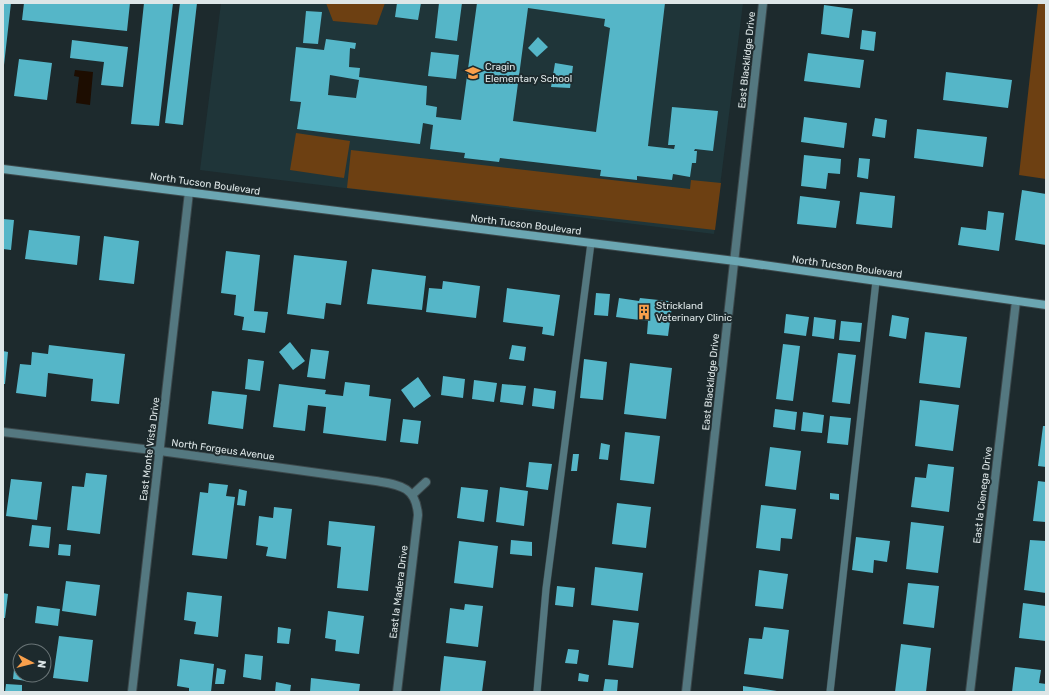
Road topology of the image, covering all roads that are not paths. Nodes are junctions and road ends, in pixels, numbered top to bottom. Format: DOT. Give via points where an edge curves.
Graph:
graph roads {
  1 [pos="763,3"];
  2 [pos="3,169"];
  3 [pos="189,192"];
  4 [pos="591,244"];
  5 [pos="735,261"];
  6 [pos="876,281"];
  7 [pos="1016,301"];
  8 [pos="1046,305"];
  9 [pos="3,432"];
  10 [pos="160,451"];
  11 [pos="426,482"];
  12 [pos="412,495"];
  13 [pos="132,692"];
  14 [pos="397,692"];
  15 [pos="537,692"];
  16 [pos="686,692"];
  17 [pos="830,692"];
  18 [pos="970,692"];
  1 -- 5 [label="street, East Blacklidge Drive"];
  2 -- 3 [label="main road, North Tucson Boulevard"];
  3 -- 4 [label="main road, North Tucson Boulevard"];
  3 -- 10 [label="street, East Monte Vista Drive"];
  4 -- 5 [label="main road, North Tucson Boulevard"];
  4 -- 15 [label="lane" via="546,590"];
  5 -- 6 [label="main road, North Tucson Boulevard"];
  5 -- 16 [label="street, East Blacklidge Drive"];
  6 -- 7 [label="main road, North Tucson Boulevard"];
  6 -- 17 [label="lane"];
  7 -- 8 [label="main road, North Tucson Boulevard"];
  7 -- 18 [label="street, East la Cienega Drive"];
  9 -- 10 [label="street, North Forgeus Avenue"];
  10 -- 12 [label="street, North Forgeus Avenue" via="398,485"];
  10 -- 13 [label="street, East Monte Vista Drive"];
  11 -- 12 [label="street"];
  12 -- 14 [label="street, East la Madera Drive" via="418,515"];
}
